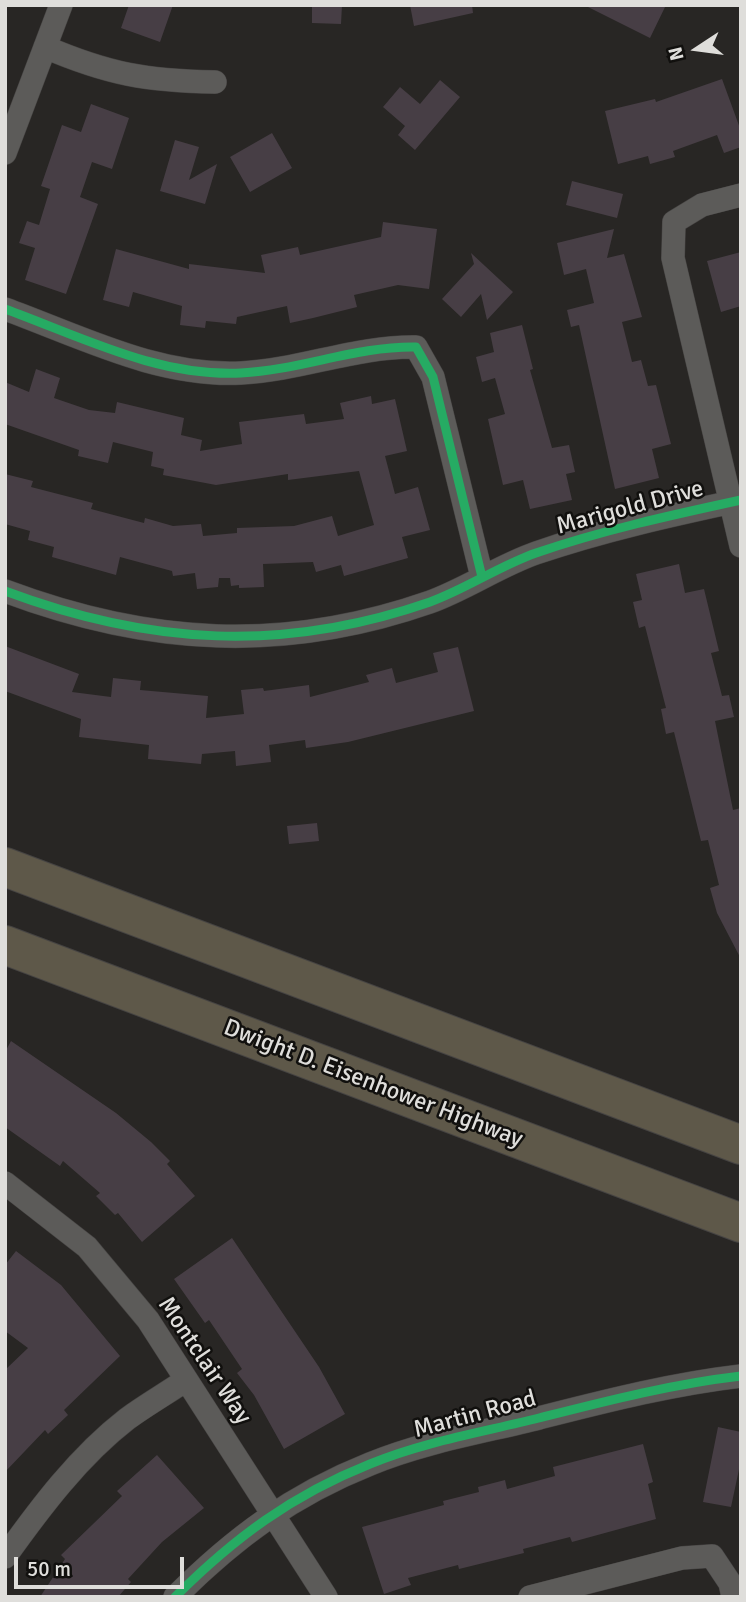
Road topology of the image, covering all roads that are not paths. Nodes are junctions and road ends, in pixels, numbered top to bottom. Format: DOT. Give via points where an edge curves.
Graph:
graph roads {
  1 [pos="61,5"];
  2 [pos="45,47"];
  3 [pos="215,82"];
  4 [pos="5,153"];
  5 [pos="741,195"];
  6 [pos="5,309"];
  7 [pos="736,501"];
  8 [pos="741,545"];
  9 [pos="482,577"];
  10 [pos="5,591"];
  11 [pos="5,867"];
  12 [pos="5,945"];
  13 [pos="741,1145"];
  14 [pos="5,1183"];
  15 [pos="741,1223"];
  16 [pos="741,1376"];
  17 [pos="186,1380"];
  18 [pos="274,1513"];
  19 [pos="5,1557"];
  20 [pos="175,1597"];
  21 [pos="326,1597"];
  22 [pos="530,1597"];
  23 [pos="733,1597"];
  1 -- 2 [label="street"];
  2 -- 3 [label="street" via="121,75"];
  2 -- 4 [label="street"];
  5 -- 7 [label="street" via="702,205 674,222 673,234 673,258"];
  6 -- 9 [label="street" via="133,358 181,370 240,373 382,347 416,347 433,377"];
  7 -- 8 [label="street"];
  7 -- 9 [label="street, Marigold Drive" via="593,535"];
  9 -- 10 [label="street, Marigold Drive" via="379,618 255,638 190,636 122,626"];
  11 -- 13 [label="highway"];
  12 -- 15 [label="highway, Dwight D. Eisenhower Highway"];
  14 -- 17 [label="street, Montclair Way" via="87,1247 148,1320"];
  16 -- 18 [label="street, Martin Road" via="640,1392 411,1451 324,1484"];
  17 -- 18 [label="street, Montclair Way"];
  17 -- 19 [label="street" via="126,1420 78,1465"];
  18 -- 20 [label="street, Martin Road" via="221,1550"];
  18 -- 21 [label="street, Montclair Way"];
  22 -- 23 [label="street" via="682,1558 712,1556 730,1583"];
}
